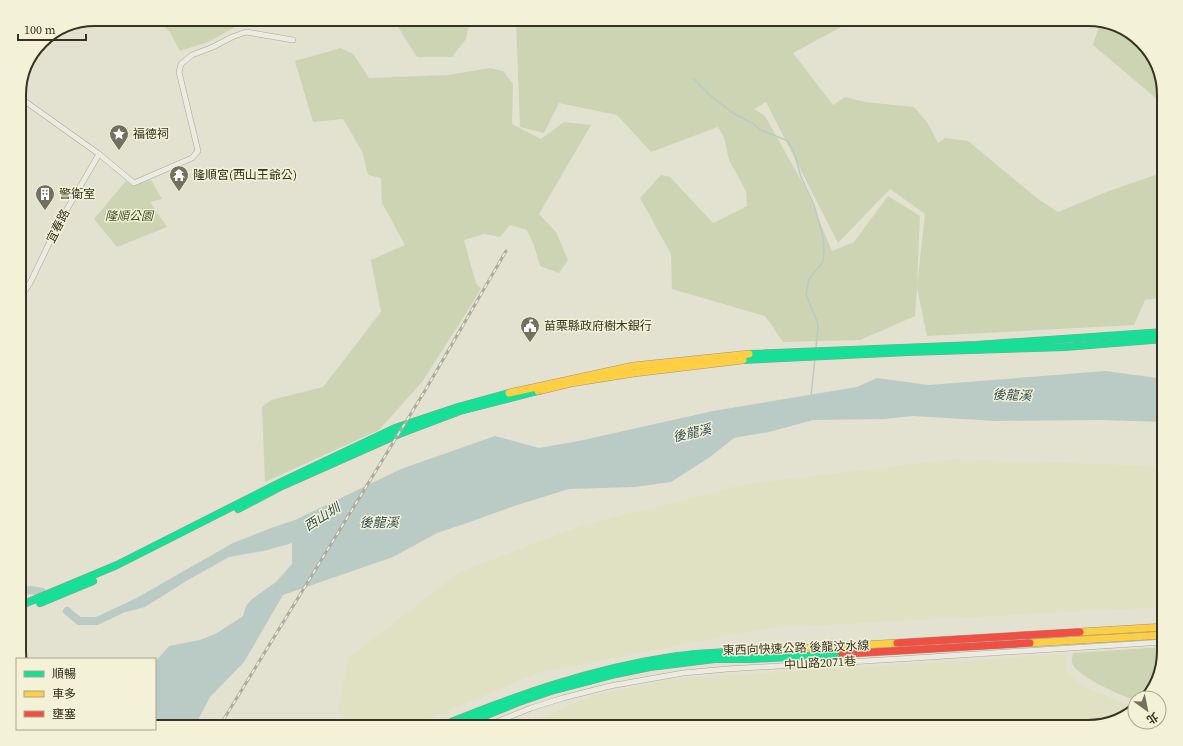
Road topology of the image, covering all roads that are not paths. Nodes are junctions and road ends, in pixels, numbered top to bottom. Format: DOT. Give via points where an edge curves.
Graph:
graph roads {
  1 [pos="293,40"];
  2 [pos="26,102"];
  3 [pos="99,154"];
  4 [pos="26,289"];
  5 [pos="1157,332"];
  6 [pos="1157,340"];
  7 [pos="26,603"];
  8 [pos="26,608"];
  9 [pos="1157,627"];
  10 [pos="1157,634"];
  11 [pos="1157,642"];
  12 [pos="456,720"];
  13 [pos="472,720"];
  14 [pos="501,720"];
  1 -- 3 [label="street" via="246,32 192,55 181,64 179,72 198,151 192,158 134,183"];
  2 -- 3 [label="street"];
  3 -- 4 [label="street, 宜春路" via="59,223"];
  5 -- 7 [label="main road" via="976,345 733,355 633,366 519,390 395,428 117,565"];
  6 -- 8 [label="main road" via="1065,347 733,360 571,383 460,411 399,434 282,486 120,569"];
  9 -- 12 [label="main road, 東西向快速公路 後龍汶水線" via="722,651 666,657 590,673 530,691"];
  10 -- 13 [label="main road, 東西向快速公路 後龍汶水線" via="759,659 717,658 666,664 592,680 535,696"];
  11 -- 14 [label="street, 中山路2071巷" via="726,668 682,673 610,686 563,698"];
}
